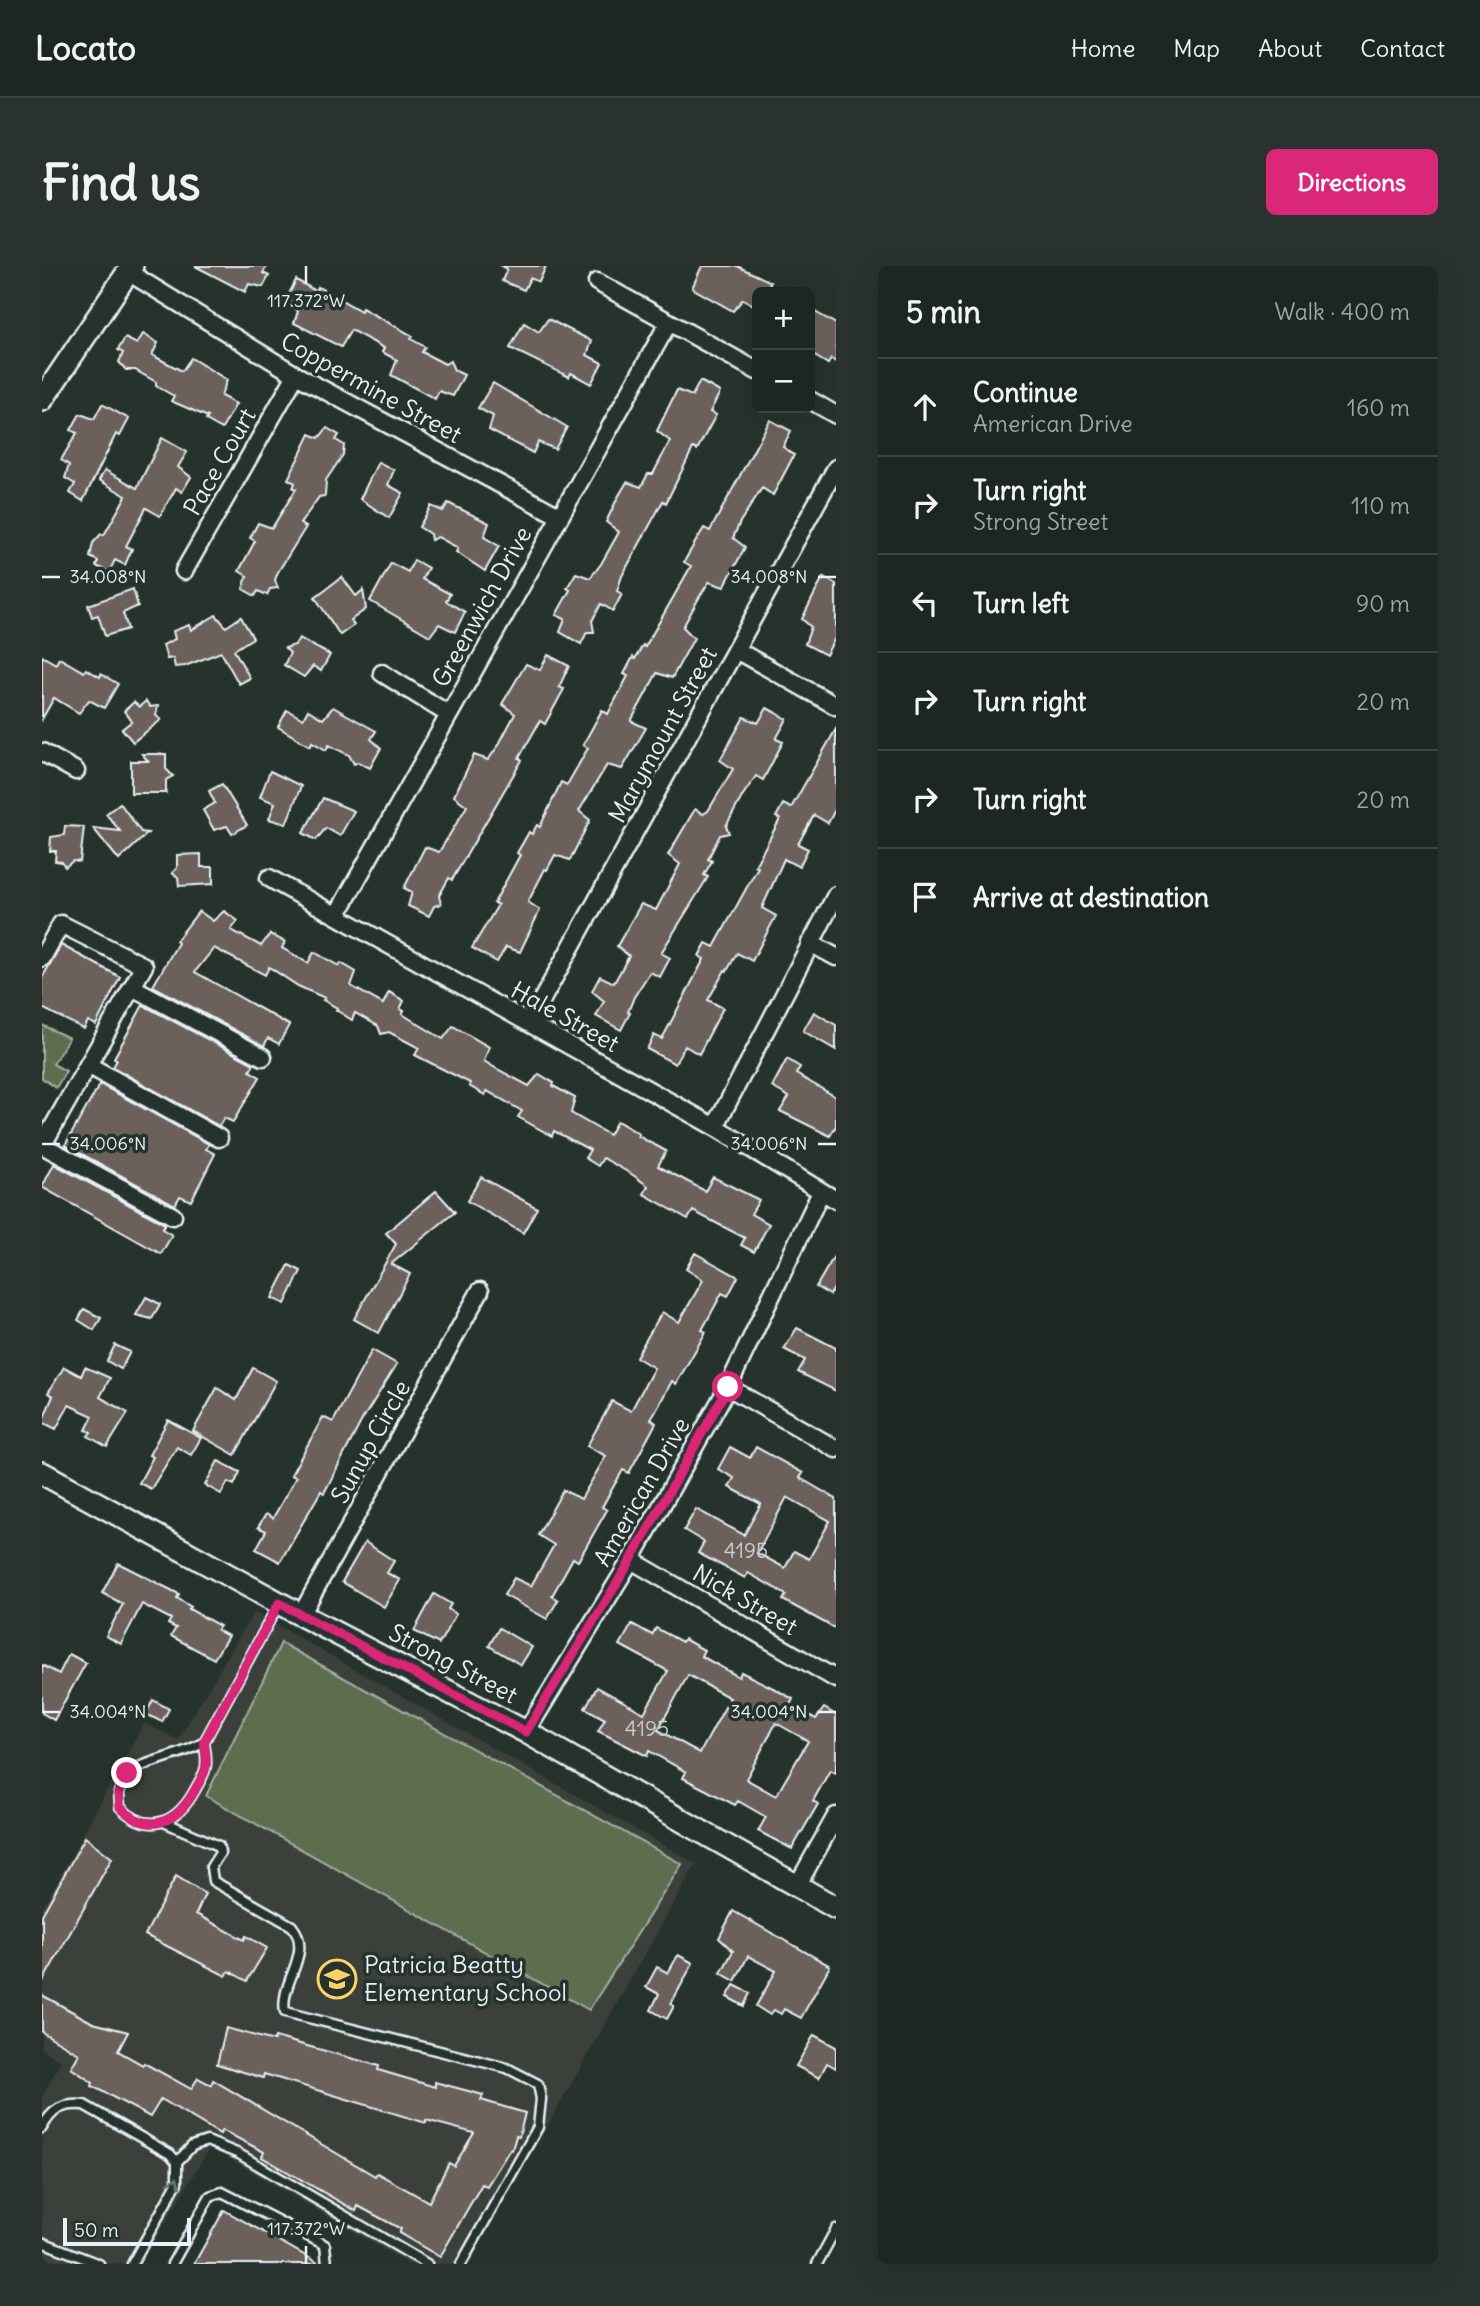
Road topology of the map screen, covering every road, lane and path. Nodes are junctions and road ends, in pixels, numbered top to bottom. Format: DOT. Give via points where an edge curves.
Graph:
graph roads {
  1 [pos="130,269"];
  2 [pos="597,282"];
  3 [pos="670,322"];
  4 [pos="752,368"];
  5 [pos="296,375"];
  6 [pos="42,400"];
  7 [pos="815,403"];
  8 [pos="836,415"];
  9 [pos="836,468"];
  10 [pos="559,516"];
  11 [pos="184,572"];
  12 [pos="736,650"];
  13 [pos="382,673"];
  14 [pos="836,706"];
  15 [pos="448,714"];
  16 [pos="42,752"];
  17 [pos="76,771"];
  18 [pos="269,878"];
  19 [pos="836,895"];
  20 [pos="337,915"];
  21 [pos="46,939"];
  22 [pos="810,943"];
  23 [pos="836,957"];
  24 [pos="42,958"];
  25 [pos="132,987"];
  26 [pos="529,1023"];
  27 [pos="262,1057"];
  28 [pos="88,1065"];
  29 [pos="715,1127"];
  30 [pos="219,1138"];
  31 [pos="42,1146"];
  32 [pos="821,1192"];
  33 [pos="836,1200"];
  34 [pos="173,1216"];
  35 [pos="480,1291"];
  36 [pos="728,1387"];
  37 [pos="836,1449"];
  38 [pos="42,1473"];
  39 [pos="631,1560"];
  40 [pos="279,1603"];
  41 [pos="301,1615"];
  42 [pos="836,1679"];
  43 [pos="526,1732"];
  44 [pos="204,1742"];
  45 [pos="836,1816"];
  46 [pos="164,1822"];
  47 [pos="797,1886"];
  48 [pos="836,1908"];
  49 [pos="42,2127"];
  50 [pos="177,2162"];
  51 [pos="836,2229"];
  52 [pos="42,2242"];
  53 [pos="99,2264"];
  54 [pos="132,2264"];
  55 [pos="172,2264"];
  56 [pos="327,2264"];
  57 [pos="426,2264"];
  58 [pos="461,2264"];
  59 [pos="817,2264"];
  1 -- 5 [label="street, Coppermine Street"];
  1 -- 6 [label="street"];
  2 -- 3 [label="street"];
  3 -- 4 [label="street"];
  3 -- 10 [label="street, Greenwich Drive"];
  5 -- 10 [label="street, Coppermine Street"];
  5 -- 11 [label="street, Pace Court"];
  7 -- 8 [label="street"];
  9 -- 12 [label="street, Marymount Street"];
  10 -- 15 [label="street, Greenwich Drive"];
  12 -- 14 [label="street"];
  12 -- 26 [label="street, Marymount Street"];
  13 -- 15 [label="street"];
  15 -- 20 [label="street, Greenwich Drive"];
  16 -- 17 [label="street"];
  18 -- 20 [label="street, Hale Street"];
  19 -- 22 [label="street"];
  20 -- 26 [label="street, Hale Street"];
  21 -- 24 [label="street"];
  21 -- 25 [label="street" via="61,924 144,966"];
  22 -- 23 [label="street"];
  22 -- 29 [label="street"];
  25 -- 27 [label="street"];
  25 -- 28 [label="street"];
  26 -- 29 [label="street, Hale Street"];
  28 -- 30 [label="street"];
  28 -- 31 [label="street"];
  29 -- 32 [label="street, Hale Street"];
  31 -- 34 [label="street"];
  32 -- 33 [label="street, Hale Street"];
  32 -- 36 [label="street, American Drive"];
  35 -- 41 [label="street, Sunup Circle"];
  36 -- 37 [label="street"];
  36 -- 39 [label="street, American Drive"];
  38 -- 40 [label="street, Strong Street"];
  39 -- 42 [label="street, Nick Street"];
  39 -- 43 [label="street, American Drive"];
  40 -- 41 [label="street, Strong Street"];
  40 -- 44 [label="lane"];
  41 -- 43 [label="street, Strong Street"];
  43 -- 47 [label="street, Strong Street"];
  44 -- 46 [label="lane" via="206,1767 185,1809"];
  44 -- 46 [label="lane" via="141,1765 122,1780 120,1807 132,1819"];
  45 -- 47 [label="street"];
  46 -- 58 [label="lane" via="219,1846 211,1867 214,1881 292,1926 300,1936 283,2001 285,2012 507,2068 538,2084 538,2127"];
  47 -- 48 [label="street, Strong Street"];
  49 -- 50 [label="lane" via="57,2108 85,2105"];
  54 -- 50 [label="lane, one-way" via="177,2183"];
  50 -- 57 [label="lane" via="192,2146 206,2141 239,2154"];
  51 -- 59 [label="lane"];
  52 -- 53 [label="lane"];
  55 -- 56 [label="lane" via="210,2196 222,2192 325,2245"];
}
